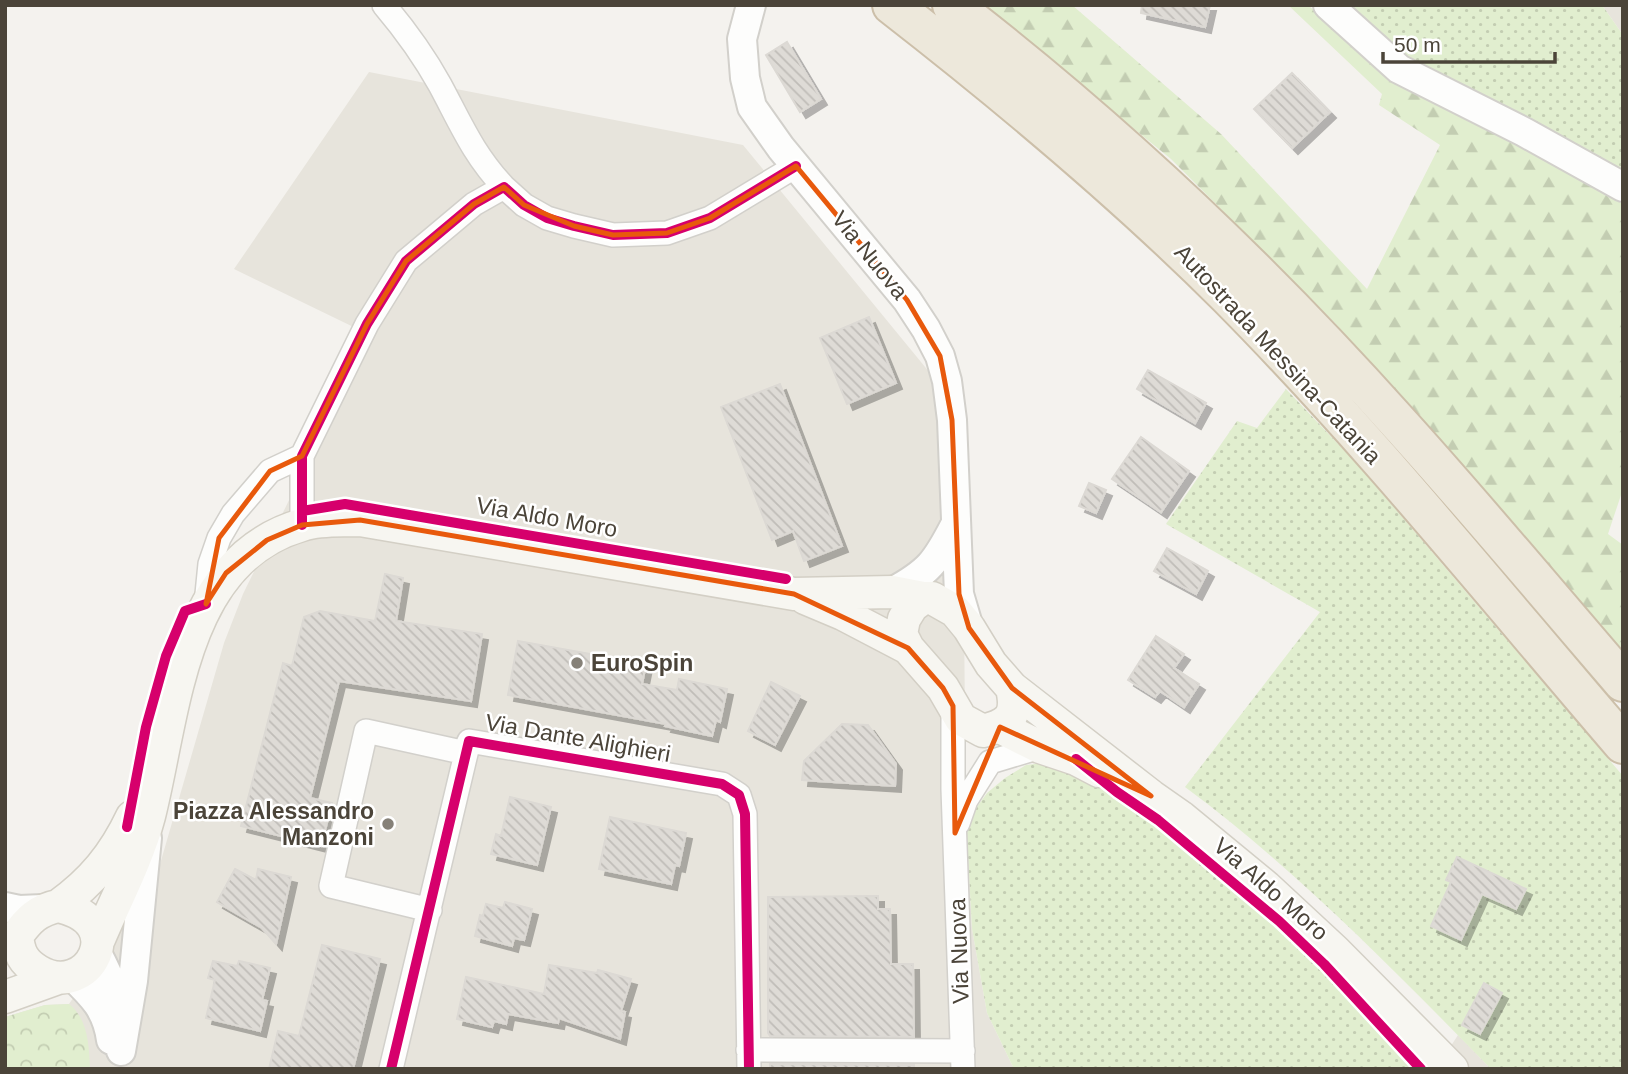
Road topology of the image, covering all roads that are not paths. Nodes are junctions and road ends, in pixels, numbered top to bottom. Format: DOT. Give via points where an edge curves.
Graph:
graph roads {
  1 [pos="384,5"];
  2 [pos="751,5"];
  3 [pos="892,5"];
  4 [pos="952,5"];
  5 [pos="1328,5"];
  6 [pos="796,166"];
  7 [pos="504,187"];
  8 [pos="1623,187"];
  9 [pos="302,456"];
  10 [pos="302,524"];
  11 [pos="955,525"];
  12 [pos="922,587"];
  13 [pos="794,594"];
  14 [pos="206,604"];
  15 [pos="969,628"];
  16 [pos="908,648"];
  17 [pos="1623,682"];
  18 [pos="1012,688"];
  19 [pos="953,706"];
  20 [pos="1000,727"];
  21 [pos="167,732"];
  22 [pos="1623,744"];
  23 [pos="1040,747"];
  24 [pos="466,752"];
  25 [pos="990,762"];
  26 [pos="1151,796"];
  27 [pos="148,818"];
  28 [pos="955,833"];
  29 [pos="5,907"];
  30 [pos="50,907"];
  31 [pos="430,910"];
  32 [pos="9,936"];
  33 [pos="98,946"];
  34 [pos="65,977"];
  35 [pos="5,997"];
  36 [pos="748,1059"];
  37 [pos="963,1060"];
  38 [pos="118,1063"];
  39 [pos="391,1069"];
  40 [pos="981,1069"];
  41 [pos="1452,1069"];
  1 -- 7 [label="street" via="412,38 466,137"];
  2 -- 6 [label="street, Via Nuova" via="742,38 752,107"];
  3 -- 22 [label="highway, Autostrada Messina-Catania" via="1075,154 1228,296 1359,437"];
  4 -- 17 [label="highway, Autostrada Messina-Catania" via="1179,197 1254,271 1398,421"];
  5 -- 8 [label="street" via="1399,69"];
  6 -- 7 [label="street" via="710,218 667,233 613,235 574,226 547,218"];
  6 -- 11 [label="street, Via Nuova" via="907,300 940,356 952,420"];
  7 -- 9 [label="street" via="474,204 406,261 367,324"];
  9 -- 10 [label="street"];
  9 -- 14 [label="street" via="270,471 233,514 210,564"];
  10 -- 13 [label="main road, Via Aldo Moro" via="360,520"];
  10 -- 14 [label="main road, Via Aldo Moro" via="248,552 226,573"];
  11 -- 12 [label="street"];
  11 -- 15 [label="street, Via Nuova" via="959,594"];
  12 -- 13 [label="main road"];
  12 -- 15 [label="main road"];
  12 -- 16 [label="main road" via="904,619 901,634"];
  13 -- 16 [label="main road"];
  14 -- 21 [label="main road, Via Aldo Moro" via="184,662"];
  15 -- 18 [label="main road"];
  16 -- 19 [label="main road" via="934,675"];
  18 -- 20 [label="main road" via="1013,715"];
  18 -- 26 [label="main road"];
  19 -- 20 [label="main road" via="961,719 983,731"];
  19 -- 28 [label="street, Via Nuova"];
  20 -- 23 [label="main road"];
  20 -- 25 [label="street"];
  21 -- 27 [label="main road"];
  21 -- 30 [label="main road" via="127,827 108,859 83,888"];
  23 -- 25 [label="street"];
  23 -- 26 [label="main road" via="1076,759"];
  24 -- 31 [label="street, Via Dante Alighieri"];
  24 -- 31 [label="street" via="366,731 331,886"];
  24 -- 36 [label="street, Via Dante Alighieri" via="469,741 722,784 738,796 745,814"];
  25 -- 28 [label="street" via="966,800"];
  26 -- 41 [label="main road, Via Aldo Moro" via="1266,887"];
  27 -- 33 [label="main road"];
  27 -- 38 [label="street" via="135,968"];
  28 -- 37 [label="street, Via Nuova"];
  29 -- 30 [label="street"];
  30 -- 32 [label="main road"];
  30 -- 33 [label="main road" via="71,909 83,916 92,925"];
  31 -- 39 [label="street, Via Dante Alighieri"];
  32 -- 34 [label="main road" via="30,966 43,974"];
  33 -- 34 [label="main road" via="83,971"];
  33 -- 38 [label="street" via="119,1002"];
  34 -- 35 [label="main road"];
  34 -- 38 [label="street" via="97,1000"];
  36 -- 37 [label="street"];
  37 -- 40 [label="street"];
}
